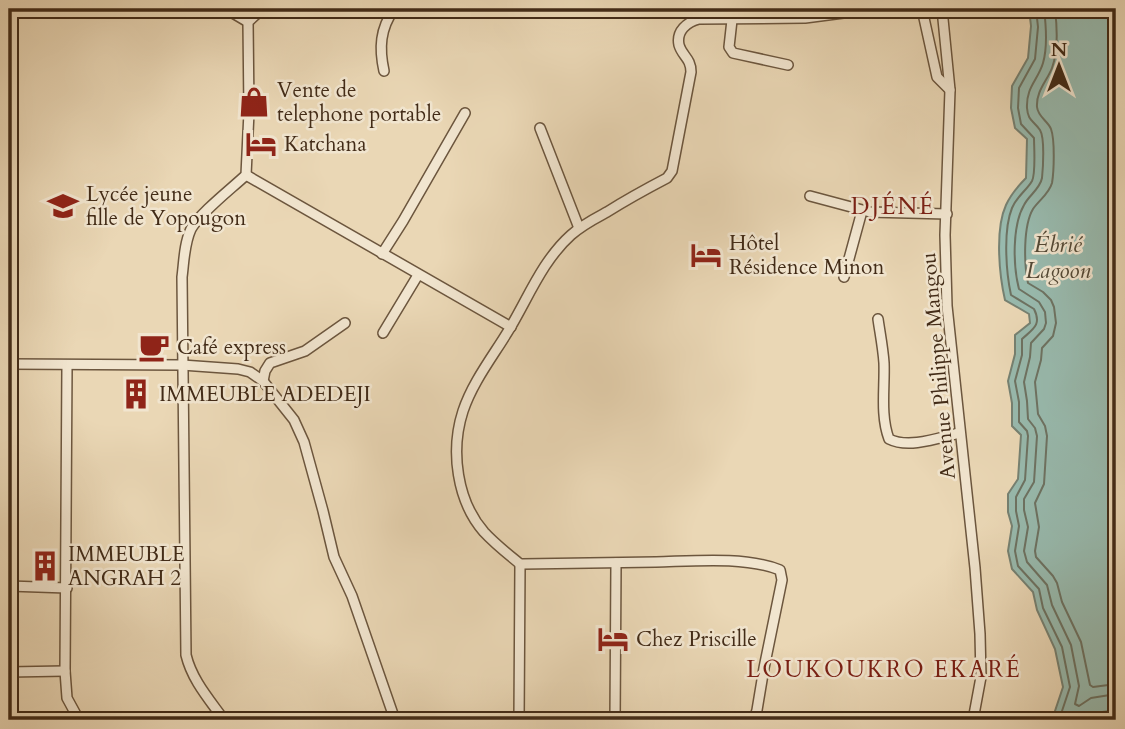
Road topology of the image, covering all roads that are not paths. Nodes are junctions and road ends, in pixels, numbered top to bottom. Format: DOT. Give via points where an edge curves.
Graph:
graph roads {
  1 [pos="226,9"];
  2 [pos="262,9"];
  3 [pos="394,9"];
  4 [pos="874,9"];
  5 [pos="922,9"];
  6 [pos="942,9"];
  7 [pos="732,20"];
  8 [pos="247,22"];
  9 [pos="788,65"];
  10 [pos="384,71"];
  11 [pos="950,90"];
  12 [pos="465,113"];
  13 [pos="540,128"];
  14 [pos="246,175"];
  15 [pos="810,196"];
  16 [pos="862,211"];
  17 [pos="947,214"];
  18 [pos="579,228"];
  19 [pos="382,254"];
  20 [pos="418,275"];
  21 [pos="844,277"];
  22 [pos="878,319"];
  23 [pos="345,323"];
  24 [pos="510,327"];
  25 [pos="383,332"];
  26 [pos="9,364"];
  27 [pos="67,365"];
  28 [pos="182,365"];
  29 [pos="263,381"];
  30 [pos="959,433"];
  31 [pos="616,563"];
  32 [pos="520,564"];
  33 [pos="9,586"];
  34 [pos="67,588"];
  35 [pos="65,671"];
  36 [pos="9,672"];
  37 [pos="79,720"];
  38 [pos="224,720"];
  39 [pos="395,720"];
  40 [pos="519,720"];
  41 [pos="615,720"];
  42 [pos="754,720"];
  43 [pos="973,720"];
  1 -- 8 [label="street"];
  2 -- 8 [label="street"];
  3 -- 10 [label="street" via="382,34"];
  4 -- 7 [label="street" via="805,19"];
  5 -- 11 [label="street" via="937,77"];
  6 -- 11 [label="street, Avenue Philippe Mangou"];
  7 -- 9 [label="street" via="729,47 733,53"];
  7 -- 18 [label="street" via="699,19 680,31 680,48 691,66 690,87 667,178"];
  8 -- 14 [label="street"];
  11 -- 17 [label="street, Avenue Philippe Mangou"];
  12 -- 19 [label="street"];
  13 -- 18 [label="street"];
  14 -- 19 [label="street"];
  14 -- 28 [label="street" via="200,217 186,242"];
  15 -- 16 [label="street"];
  16 -- 17 [label="street"];
  16 -- 21 [label="street"];
  17 -- 30 [label="street, Avenue Philippe Mangou" via="947,306"];
  18 -- 24 [label="street" via="544,268"];
  19 -- 20 [label="street"];
  20 -- 24 [label="street"];
  20 -- 25 [label="street"];
  22 -- 30 [label="street" via="889,439 908,443"];
  23 -- 29 [label="street" via="305,351 270,363"];
  24 -- 32 [label="street" via="463,411 457,456 468,507 484,531"];
  26 -- 27 [label="street"];
  27 -- 28 [label="street"];
  27 -- 34 [label="street"];
  28 -- 29 [label="street" via="238,369"];
  28 -- 38 [label="street" via="186,654 195,680"];
  29 -- 39 [label="street" via="294,420 304,442 334,557"];
  30 -- 43 [label="street, Avenue Philippe Mangou" via="980,634 981,677"];
  31 -- 32 [label="street"];
  31 -- 41 [label="street"];
  31 -- 42 [label="street" via="725,562 780,570 782,580"];
  32 -- 40 [label="street"];
  33 -- 34 [label="street"];
  34 -- 35 [label="street"];
  35 -- 36 [label="street"];
  35 -- 37 [label="street" via="67,698"];
}
